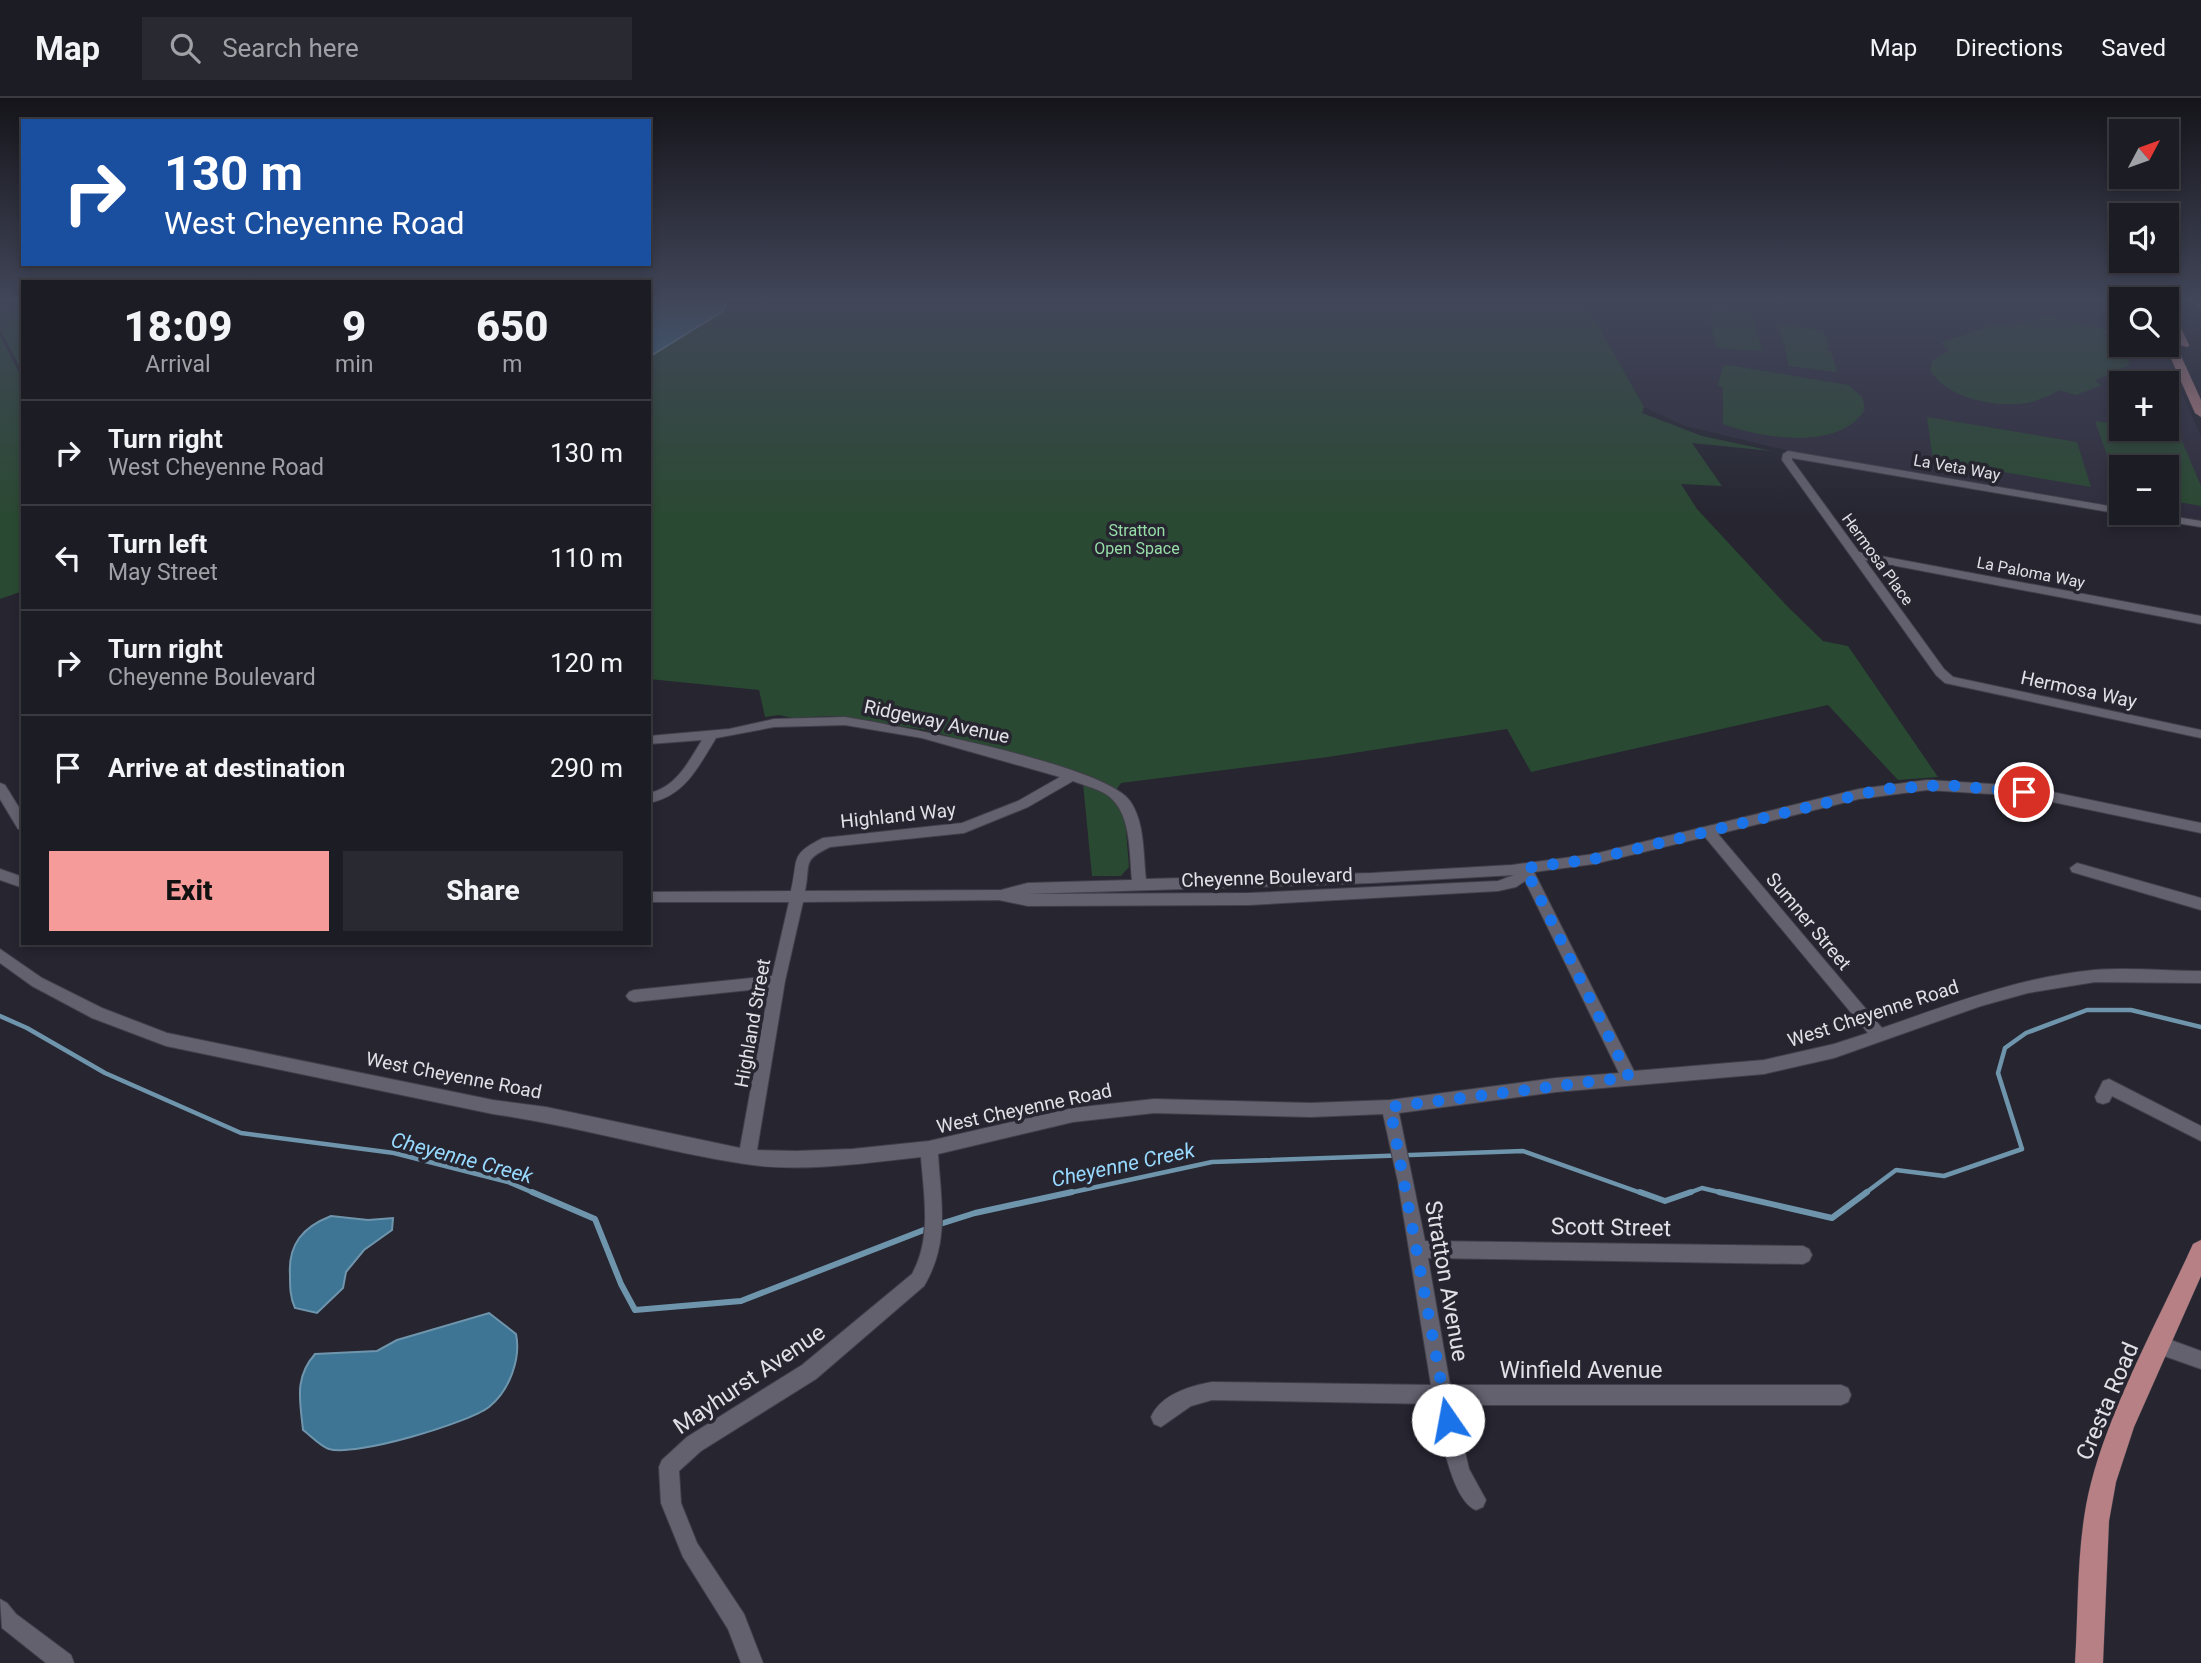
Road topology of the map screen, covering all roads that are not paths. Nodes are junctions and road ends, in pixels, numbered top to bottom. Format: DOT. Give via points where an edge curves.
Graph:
graph roads {
  1 [pos="2183,373"];
  2 [pos="2201,413"];
  3 [pos="1788,454"];
  4 [pos="2109,509"];
  5 [pos="2179,520"];
  6 [pos="2201,524"];
  7 [pos="1856,555"];
  8 [pos="2201,620"];
  9 [pos="1949,680"];
  10 [pos="2201,734"];
  11 [pos="710,736"];
  12 [pos="651,740"];
  13 [pos="1072,776"];
  14 [pos="0,788"];
  15 [pos="651,799"];
  16 [pos="21,822"];
  17 [pos="2201,828"];
  18 [pos="1708,831"];
  19 [pos="1525,868"];
  20 [pos="2077,868"];
  21 [pos="0,874"];
  22 [pos="21,882"];
  23 [pos="1140,884"];
  24 [pos="1002,895"];
  25 [pos="797,896"];
  26 [pos="651,897"];
  27 [pos="2201,904"];
  28 [pos="0,955"];
  29 [pos="2201,977"];
  30 [pos="778,981"];
  31 [pos="634,996"];
  32 [pos="1880,1036"];
  33 [pos="1629,1077"];
  34 [pos="2103,1097"];
  35 [pos="1390,1107"];
  36 [pos="2201,1134"];
  37 [pos="929,1149"];
  38 [pos="747,1157"];
  39 [pos="1418,1249"];
  40 [pos="2201,1251"];
  41 [pos="1803,1255"];
  42 [pos="2160,1345"];
  43 [pos="2201,1360"];
  44 [pos="1442,1395"];
  45 [pos="1841,1395"];
  46 [pos="1161,1416"];
  47 [pos="1476,1500"];
  48 [pos="0,1610"];
  49 [pos="63,1663"];
  50 [pos="752,1663"];
  51 [pos="2089,1663"];
  1 -- 2 [label="main road"];
  3 -- 4 [label="street, La Veta Way"];
  3 -- 7 [label="street, Hermosa Place" via="1787,460"];
  5 -- 6 [label="street"];
  7 -- 8 [label="street, La Paloma Way"];
  7 -- 9 [label="street, Hermosa Place"];
  9 -- 10 [label="street, Hermosa Way"];
  11 -- 12 [label="street, Ridgeway Avenue"];
  11 -- 13 [label="street, Ridgeway Avenue" via="774,723 845,722 922,734"];
  11 -- 15 [label="street" via="675,789"];
  13 -- 23 [label="street, Ridgeway Avenue" via="1109,790 1125,803 1133,824"];
  13 -- 25 [label="street, Highland Way" via="964,828 817,846 802,860"];
  14 -- 16 [label="street"];
  17 -- 18 [label="street, Cheyenne Boulevard" via="2024,792 1927,785 1859,794"];
  18 -- 19 [label="street, Cheyenne Boulevard" via="1594,859"];
  18 -- 32 [label="street, Sumner Street"];
  19 -- 23 [label="street, Cheyenne Boulevard" via="1418,877"];
  19 -- 24 [label="street, Cheyenne Boulevard" via="1516,882 1436,891 1235,899 1028,900"];
  19 -- 33 [label="street"];
  20 -- 27 [label="street"];
  21 -- 22 [label="street"];
  23 -- 24 [label="street, Cheyenne Boulevard" via="1028,888"];
  24 -- 25 [label="street, Cheyenne Boulevard"];
  25 -- 26 [label="street, Cheyenne Boulevard"];
  25 -- 30 [label="street, Highland Street"];
  28 -- 38 [label="street, West Cheyenne Road" via="37,982 85,1007 166,1039"];
  29 -- 32 [label="street, West Cheyenne Road" via="2095,976 2032,986"];
  30 -- 31 [label="street"];
  30 -- 38 [label="street, Highland Street"];
  32 -- 33 [label="street, West Cheyenne Road" via="1764,1067"];
  33 -- 35 [label="street, West Cheyenne Road"];
  34 -- 36 [label="street" via="2109,1086"];
  35 -- 37 [label="street, West Cheyenne Road" via="1311,1111 1154,1106 1073,1115"];
  35 -- 39 [label="street, Stratton Avenue"];
  37 -- 38 [label="street, West Cheyenne Road" via="852,1157"];
  37 -- 50 [label="street, Mayhurst Avenue" via="933,1238 928,1266 904,1294 809,1372 694,1444 669,1467 671,1503 690,1550 736,1622"];
  39 -- 41 [label="street, Scott Street"];
  39 -- 44 [label="street, Stratton Avenue"];
  40 -- 42 [label="main road, Cresta Road"];
  42 -- 43 [label="street"];
  42 -- 51 [label="main road, Cresta Road" via="2123,1425 2104,1482 2096,1521"];
  44 -- 45 [label="street, Winfield Avenue"];
  44 -- 46 [label="street, Winfield Avenue" via="1212,1391 1188,1395"];
  44 -- 47 [label="street, Stratton Avenue" via="1460,1472"];
  48 -- 49 [label="street"];
}
